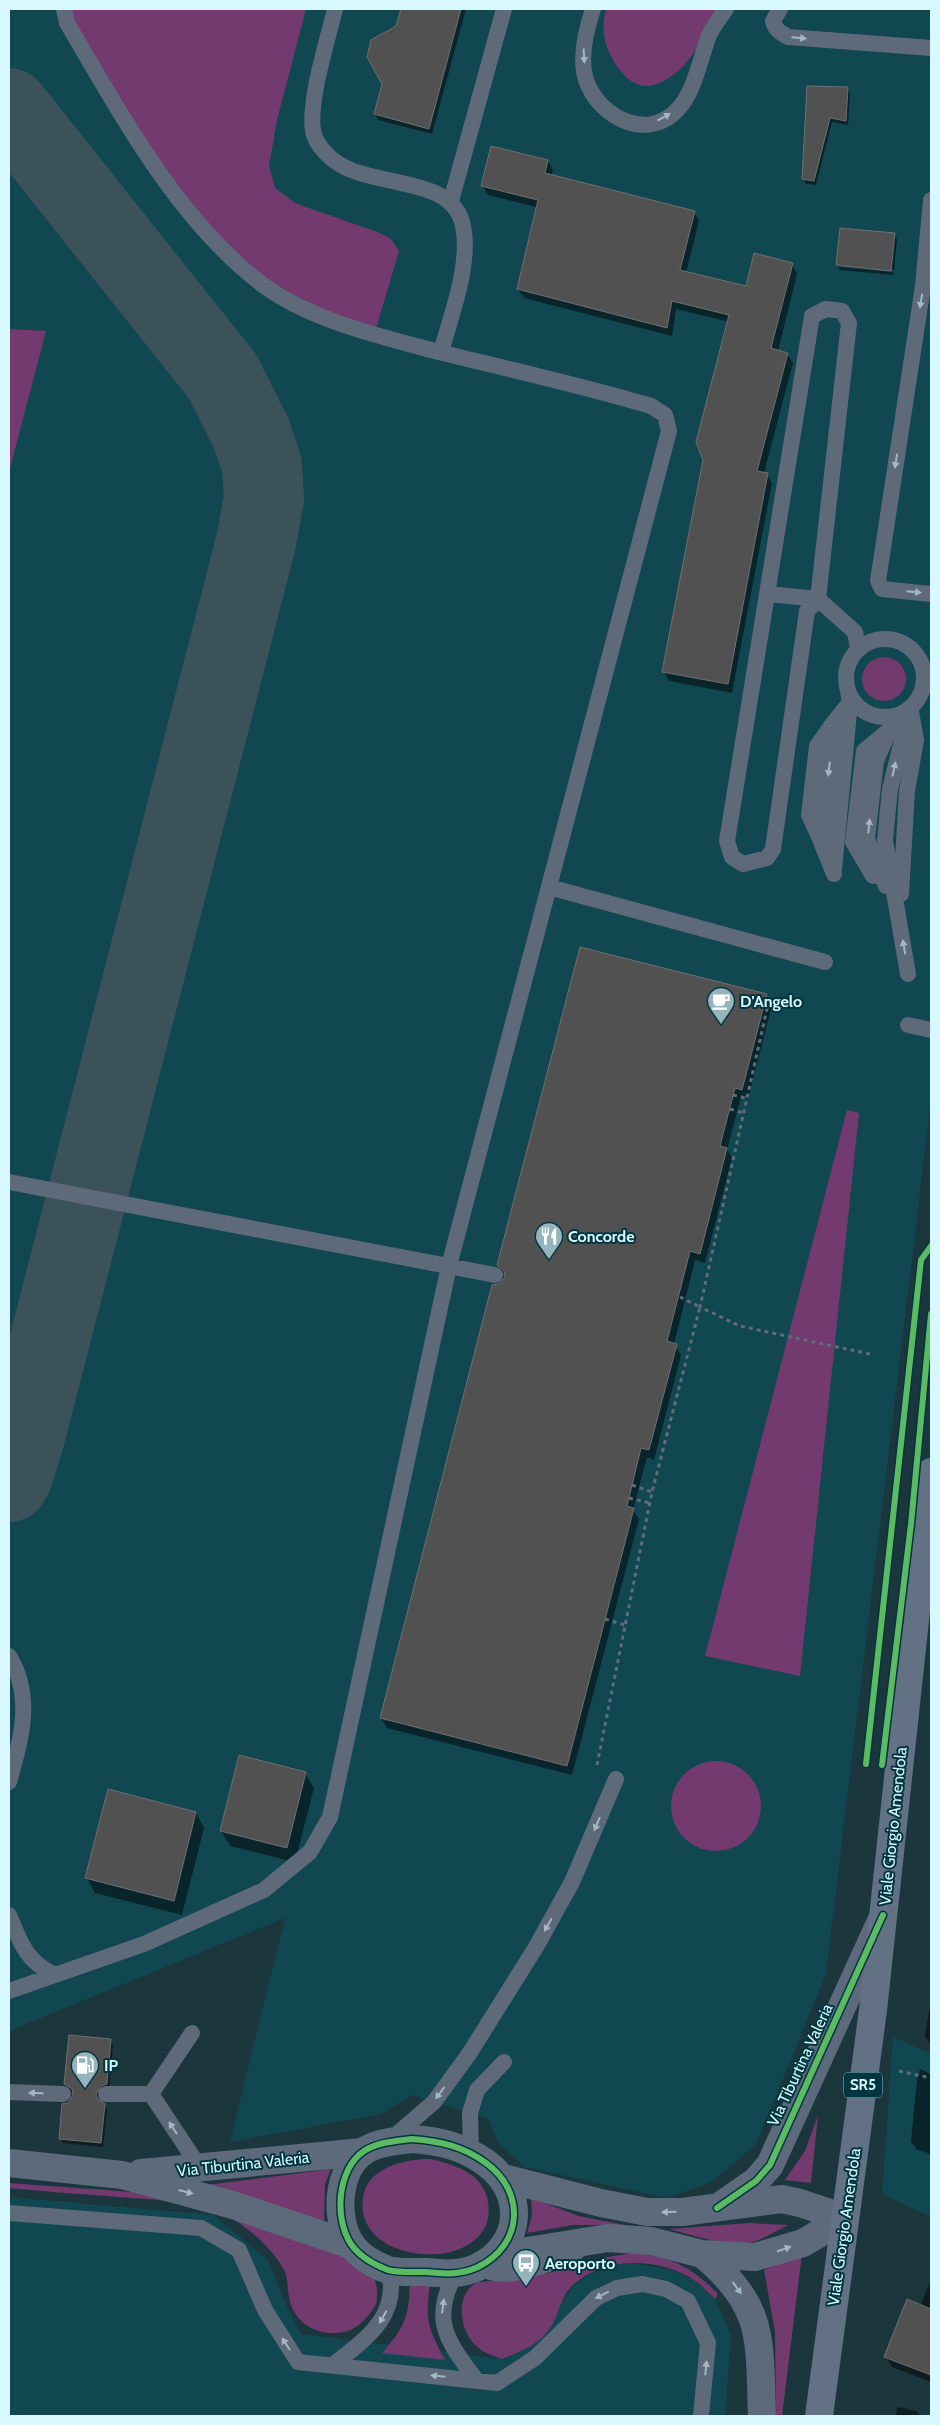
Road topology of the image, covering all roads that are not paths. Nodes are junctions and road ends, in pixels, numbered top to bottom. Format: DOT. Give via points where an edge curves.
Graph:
graph roads {
  1 [pos="64,9"];
  2 [pos="335,9"];
  3 [pos="504,9"];
  4 [pos="593,9"];
  5 [pos="726,9"];
  6 [pos="780,9"];
  7 [pos="931,48"];
  8 [pos="931,200"];
  9 [pos="451,201"];
  10 [pos="441,352"];
  11 [pos="768,594"];
  12 [pos="931,594"];
  13 [pos="818,599"];
  14 [pos="858,649"];
  15 [pos="927,665"];
  16 [pos="849,697"];
  17 [pos="912,706"];
  18 [pos="931,707"];
  19 [pos="549,887"];
  20 [pos="899,921"];
  21 [pos="825,962"];
  22 [pos="908,974"];
  23 [pos="908,1025"];
  24 [pos="931,1030"];
  25 [pos="9,1182"];
  26 [pos="449,1266"];
  27 [pos="495,1275"];
  28 [pos="931,1472"];
  29 [pos="9,1656"];
  30 [pos="616,1779"];
  31 [pos="9,1782"];
  32 [pos="9,1915"];
  33 [pos="884,1915"];
  34 [pos="53,1974"];
  35 [pos="9,1991"];
  36 [pos="192,2033"];
  37 [pos="504,2062"];
  38 [pos="9,2092"];
  39 [pos="63,2094"];
  40 [pos="106,2094"];
  41 [pos="151,2094"];
  42 [pos="388,2142"];
  43 [pos="363,2152"];
  44 [pos="471,2153"];
  45 [pos="9,2163"];
  46 [pos="200,2168"];
  47 [pos="122,2175"];
  48 [pos="503,2178"];
  49 [pos="717,2208"];
  50 [pos="9,2213"];
  51 [pos="845,2218"];
  52 [pos="351,2245"];
  53 [pos="702,2254"];
  54 [pos="476,2266"];
  55 [pos="389,2270"];
  56 [pos="333,2365"];
  57 [pos="476,2380"];
  58 [pos="701,2416"];
  59 [pos="762,2416"];
  60 [pos="819,2416"];
  1 -- 10 [label="lane" via="67,23 125,121 187,209 235,260 286,300 359,331"];
  2 -- 9 [label="lane" via="313,100 314,135 321,147 353,173 432,190"];
  3 -- 9 [label="lane"];
  4 -- 5 [label="lane, one-way" via="584,49 585,79 606,112 632,124 662,120 679,109 709,35"];
  6 -- 7 [label="lane, one-way" via="773,21 774,26 788,37"];
  8 -- 12 [label="lane, one-way" via="923,286 878,581 882,589"];
  9 -- 10 [label="lane" via="463,225 464,251 461,280"];
  10 -- 19 [label="lane" via="651,406 665,415 669,431"];
  11 -- 13 [label="lane"];
  11 -- 13 [label="lane" via="727,841 732,857 743,864 760,862 773,849 807,610"];
  11 -- 13 [label="lane" via="812,316 826,309 842,311 849,323"];
  13 -- 14 [label="lane" via="855,632"];
  14 -- 15 [label="lane" via="877,639 894,640 909,646"];
  14 -- 16 [label="lane" via="846,668"];
  15 -- 17 [label="lane" via="923,687"];
  16 -- 16 [label="lane, one-way" via="835,721 821,842 834,874"];
  16 -- 17 [label="lane" via="874,716 899,714"];
  17 -- 18 [label="lane"];
  20 -- 17 [label="lane, one-way" via="907,792 916,740"];
  20 -- 17 [label="lane, one-way" via="867,839 876,761 889,731"];
  19 -- 21 [label="lane"];
  19 -- 26 [label="lane"];
  22 -- 20 [label="lane, one-way"];
  23 -- 24 [label="lane"];
  25 -- 26 [label="lane"];
  26 -- 27 [label="lane"];
  26 -- 34 [label="lane" via="330,1817 310,1852 264,1890 144,1944"];
  28 -- 33 [label="main road, Viale Giorgio Amendola / SR5"];
  29 -- 31 [label="lane" via="24,1694 22,1733"];
  30 -- 42 [label="lane, one-way" via="572,1882 536,1947 469,2054 434,2102"];
  32 -- 34 [label="lane" via="24,1950 39,1967"];
  33 -- 49 [label="street, Via Tiburtina Valeria" via="770,2164 756,2180"];
  33 -- 51 [label="main road, Viale Giorgio Amendola / SR5"];
  34 -- 35 [label="lane"];
  36 -- 41 [label="lane"];
  37 -- 44 [label="lane" via="477,2090 470,2113"];
  39 -- 38 [label="lane, one-way"];
  40 -- 41 [label="lane"];
  46 -- 41 [label="lane, one-way"];
  42 -- 43 [label="street"];
  42 -- 44 [label="street" via="412,2139 439,2141"];
  43 -- 46 [label="street, Via Tiburtina Valeria"];
  43 -- 52 [label="street" via="343,2183 340,2202 343,2227"];
  44 -- 48 [label="street"];
  45 -- 47 [label="street, Via Tiburtina Valeria"];
  46 -- 47 [label="street, Via Tiburtina Valeria"];
  47 -- 52 [label="street, Via Tiburtina Valeria, one-way" via="234,2205"];
  49 -- 48 [label="street, Via Tiburtina Valeria, one-way" via="647,2212"];
  48 -- 54 [label="street" via="511,2194 514,2217 510,2238"];
  49 -- 51 [label="street, Via Tiburtina Valeria" via="782,2199"];
  56 -- 50 [label="lane, one-way" via="298,2362 265,2310 239,2250 201,2228"];
  53 -- 51 [label="street, one-way" via="742,2258 762,2255 803,2243"];
  51 -- 60 [label="main road, Viale Giorgio Amendola / SR5"];
  52 -- 55 [label="street" via="369,2261"];
  53 -- 54 [label="street" via="651,2242 608,2238"];
  53 -- 59 [label="street, one-way" via="737,2287 752,2314 761,2367"];
  54 -- 55 [label="street"];
  57 -- 54 [label="lane, one-way" via="444,2329 442,2311 446,2292"];
  55 -- 56 [label="lane, one-way" via="392,2282 386,2314 370,2334"];
  57 -- 56 [label="lane, one-way"];
  58 -- 57 [label="lane, one-way" via="708,2343 688,2301 666,2289 642,2284 617,2288 596,2298 535,2358 497,2383"];
}
